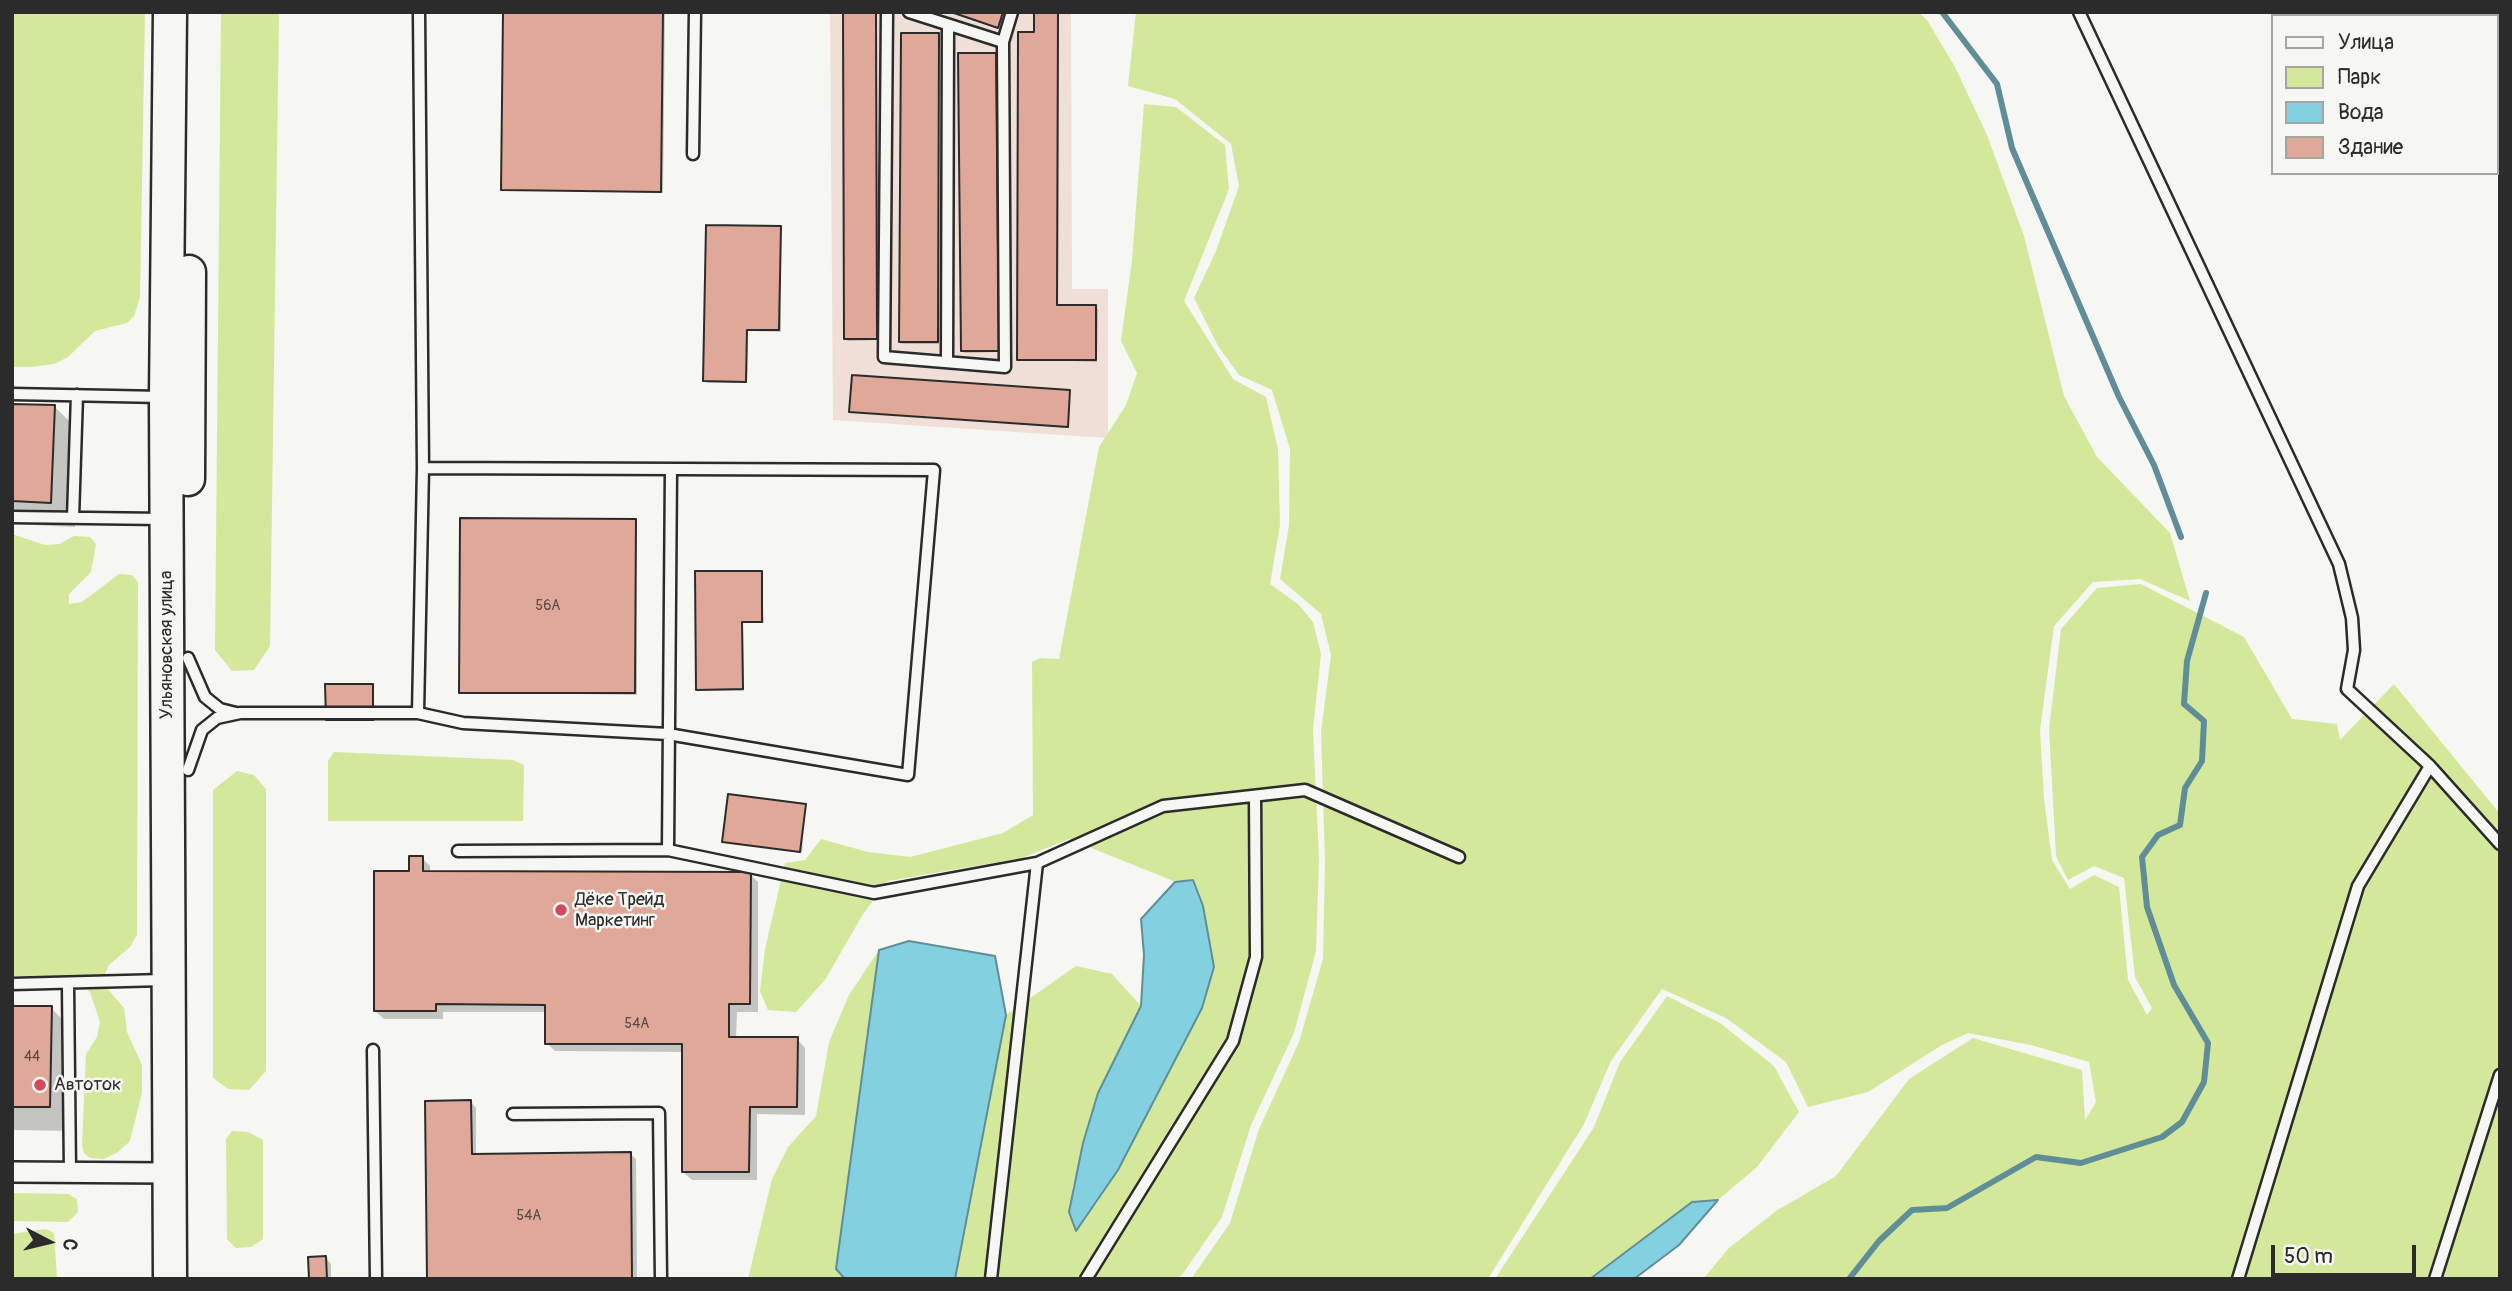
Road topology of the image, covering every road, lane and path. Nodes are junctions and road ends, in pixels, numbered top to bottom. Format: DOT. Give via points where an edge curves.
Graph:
graph roads {
  1 [pos="170,12"];
  2 [pos="191,12"];
  3 [pos="419,12"];
  4 [pos="695,12"];
  5 [pos="887,12"];
  6 [pos="909,12"];
  7 [pos="1012,12"];
  8 [pos="2079,12"];
  9 [pos="948,25"];
  10 [pos="1003,42"];
  11 [pos="693,154"];
  12 [pos="947,361"];
  13 [pos="12,394"];
  14 [pos="77,395"];
  15 [pos="166,397"];
  16 [pos="424,468"];
  17 [pos="671,469"];
  18 [pos="12,517"];
  19 [pos="73,518"];
  20 [pos="167,519"];
  21 [pos="188,658"];
  22 [pos="240,713"];
  23 [pos="418,713"];
  24 [pos="668,734"];
  25 [pos="2430,766"];
  26 [pos="188,770"];
  27 [pos="1255,796"];
  28 [pos="2500,844"];
  29 [pos="458,850"];
  30 [pos="668,850"];
  31 [pos="1459,857"];
  32 [pos="1037,863"];
  33 [pos="167,981"];
  34 [pos="12,984"];
  35 [pos="68,985"];
  36 [pos="373,1050"];
  37 [pos="2500,1075"];
  38 [pos="513,1114"];
  39 [pos="12,1172"];
  40 [pos="70,1172"];
  41 [pos="178,1174"];
  42 [pos="170,1279"];
  43 [pos="190,1279"];
  44 [pos="376,1279"];
  45 [pos="661,1279"];
  46 [pos="991,1279"];
  47 [pos="1086,1279"];
  48 [pos="2238,1279"];
  49 [pos="2435,1279"];
  1 -- 15 [label="highway, Ульяновская улица"];
  2 -- 21 [label="highway, Ульяновская улица"];
  3 -- 16 [label="lane"];
  4 -- 11 [label="lane"];
  5 -- 12 [label="lane" via="884,357"];
  6 -- 9 [label="lane"];
  7 -- 10 [label="lane"];
  8 -- 25 [label="lane" via="2339,564 2352,618 2354,650 2347,689"];
  9 -- 10 [label="lane"];
  9 -- 12 [label="lane"];
  10 -- 12 [label="lane" via="1005,367"];
  13 -- 14 [label="lane"];
  14 -- 15 [label="lane"];
  14 -- 19 [label="lane"];
  15 -- 20 [label="highway, Ульяновская улица"];
  16 -- 17 [label="lane"];
  16 -- 23 [label="lane"];
  17 -- 24 [label="lane"];
  17 -- 24 [label="lane" via="934,470 908,775"];
  18 -- 19 [label="lane"];
  19 -- 20 [label="lane"];
  20 -- 33 [label="highway, Ульяновская улица"];
  21 -- 22 [label="lane" via="205,697 220,709"];
  21 -- 26 [label="highway, Ульяновская улица"];
  22 -- 23 [label="lane"];
  22 -- 26 [label="lane" via="218,718 202,730"];
  23 -- 24 [label="lane" via="463,723"];
  24 -- 30 [label="lane"];
  25 -- 28 [label="lane"];
  25 -- 48 [label="lane" via="2358,886"];
  26 -- 41 [label="highway, Ульяновская улица"];
  27 -- 31 [label="lane" via="1305,790"];
  27 -- 32 [label="lane" via="1163,806"];
  27 -- 47 [label="lane" via="1256,957 1233,1041"];
  29 -- 30 [label="lane"];
  30 -- 32 [label="lane" via="874,893"];
  32 -- 46 [label="lane"];
  33 -- 35 [label="lane"];
  33 -- 41 [label="highway, Ульяновская улица"];
  34 -- 35 [label="lane"];
  35 -- 40 [label="lane"];
  36 -- 44 [label="lane"];
  37 -- 49 [label="lane"];
  38 -- 45 [label="lane" via="659,1113"];
  39 -- 40 [label="street"];
  40 -- 41 [label="street"];
  41 -- 42 [label="highway, Ульяновская улица"];
  41 -- 43 [label="highway, Ульяновская улица"];
}
